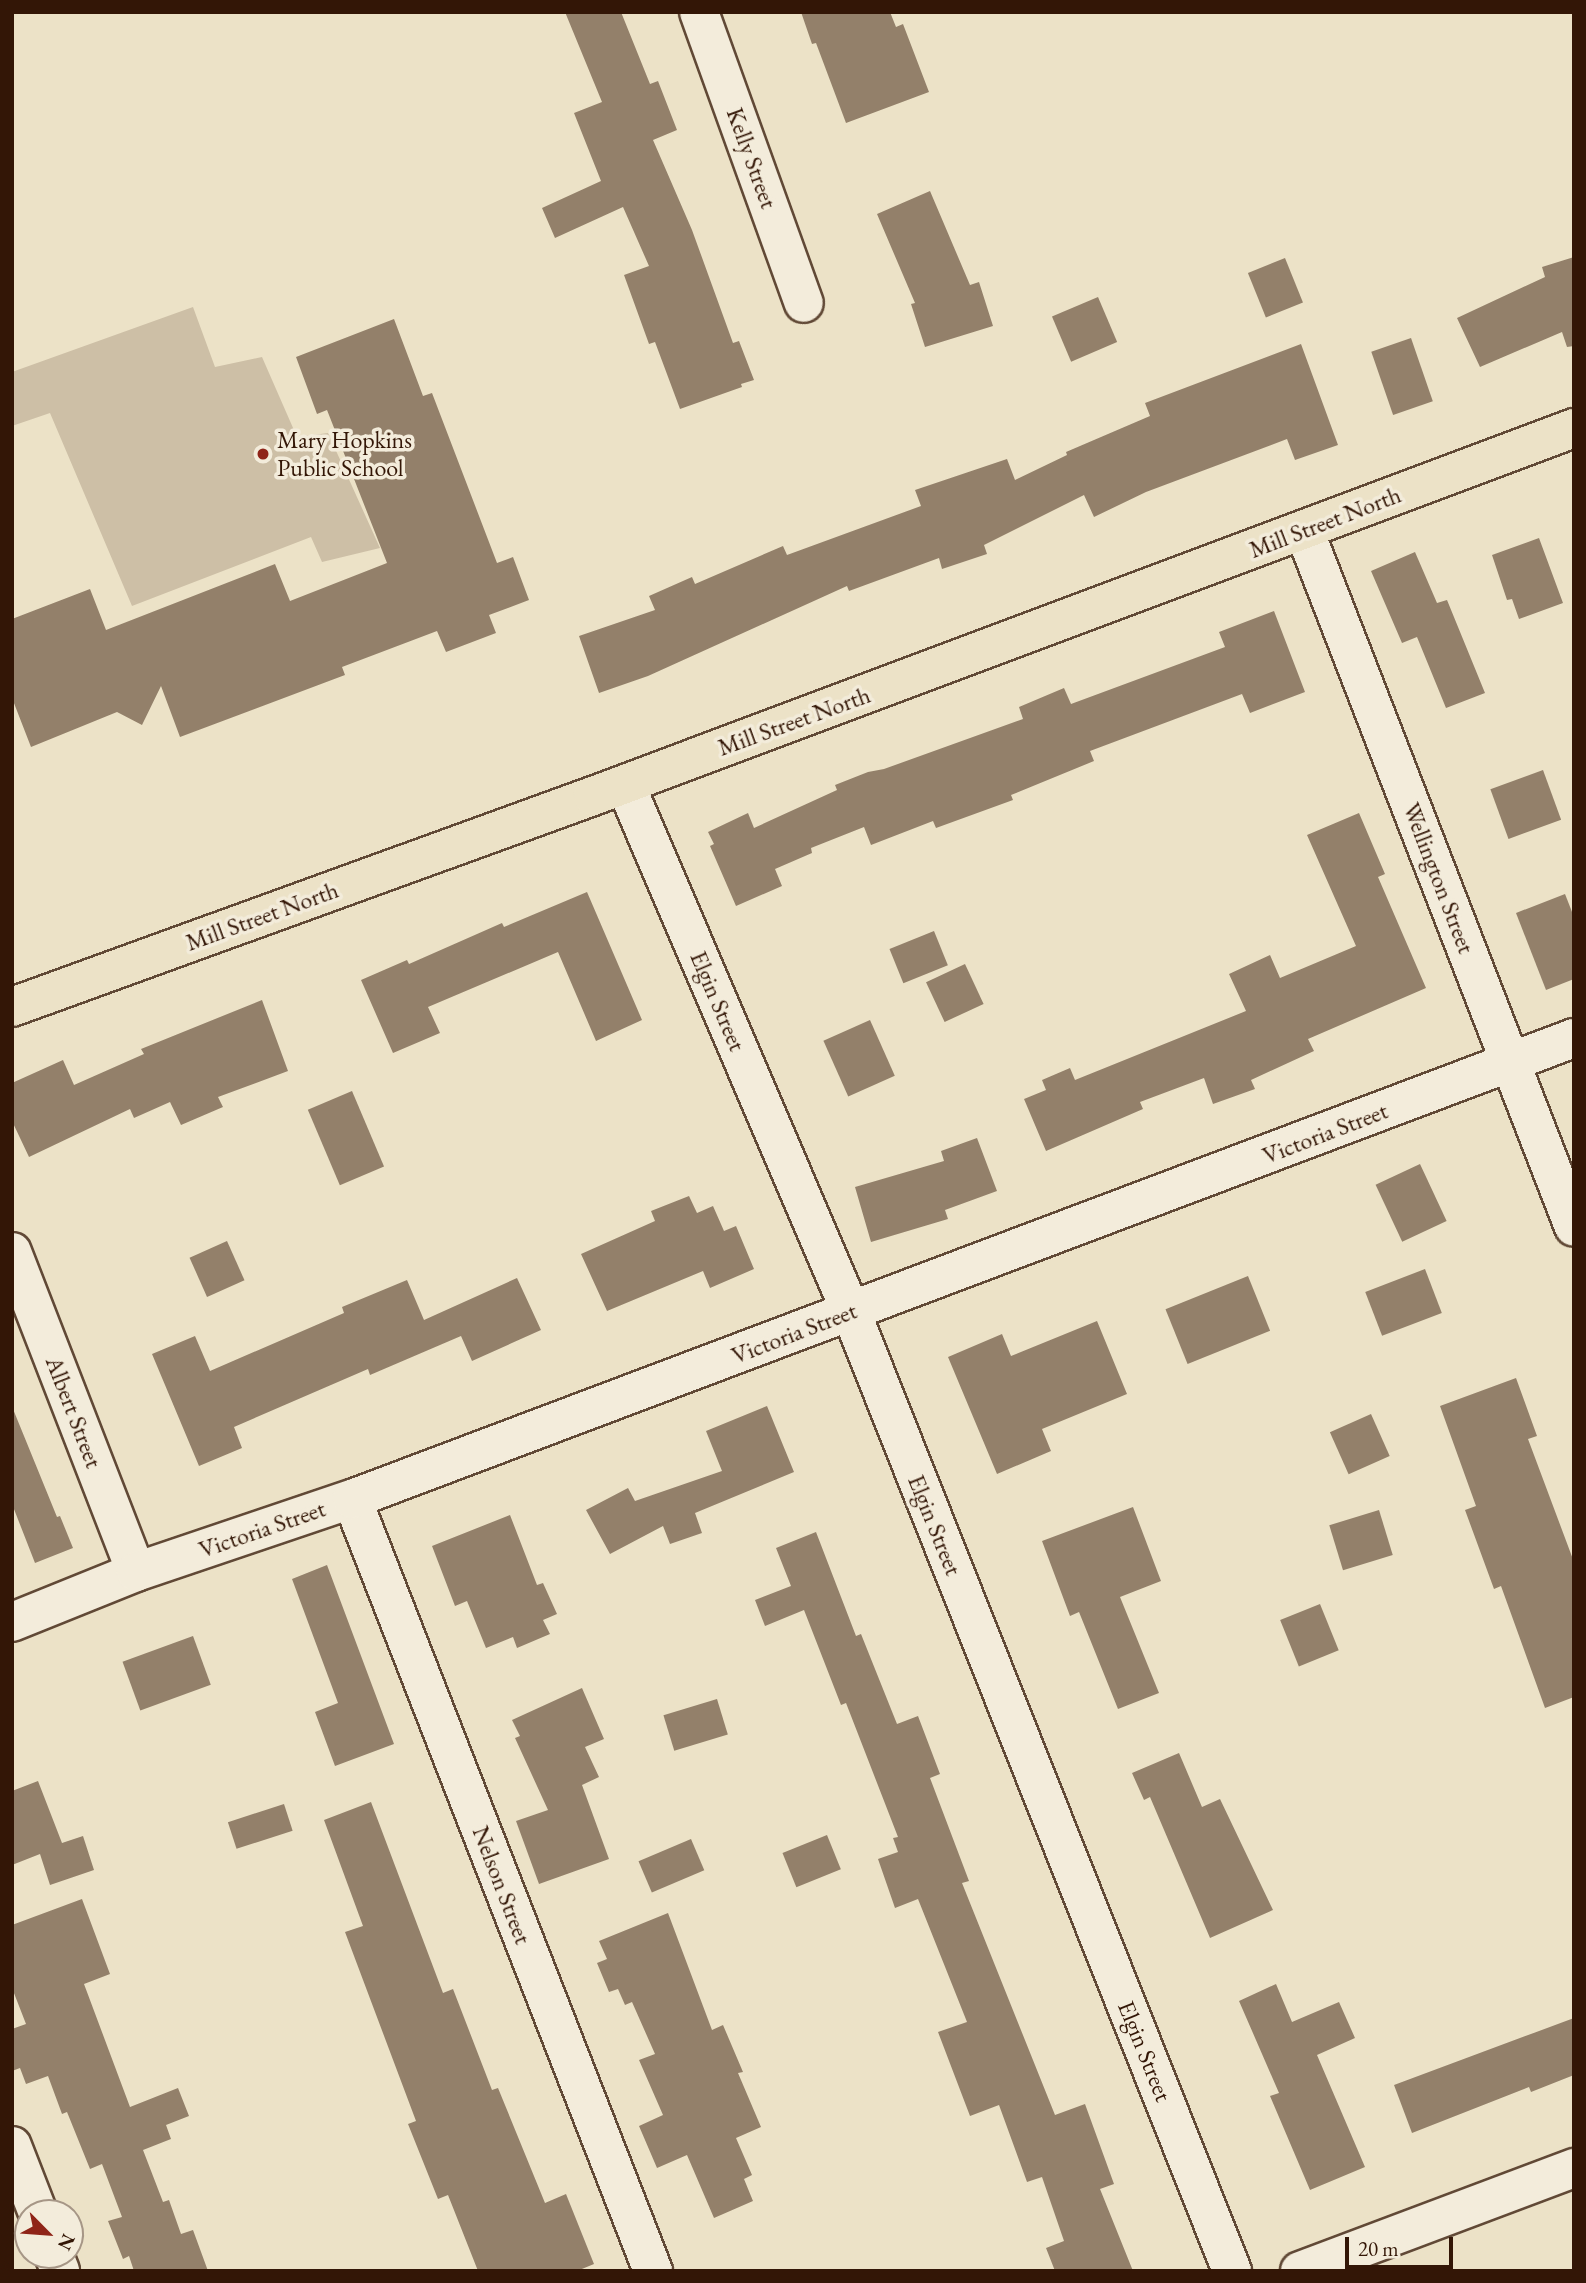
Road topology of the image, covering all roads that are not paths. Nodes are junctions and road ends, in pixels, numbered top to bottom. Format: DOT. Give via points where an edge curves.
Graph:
graph roads {
  1 [pos="699,12"];
  2 [pos="804,303"];
  3 [pos="1574,428"];
  4 [pos="1304,530"];
  5 [pos="625,784"];
  6 [pos="12,1007"];
  7 [pos="1574,1038"];
  8 [pos="1511,1063"];
  9 [pos="1574,1227"];
  10 [pos="12,1252"];
  11 [pos="851,1312"];
  12 [pos="352,1499"];
  13 [pos="136,1572"];
  14 [pos="12,1622"];
  15 [pos="12,2146"];
  16 [pos="1574,2168"];
  17 [pos="33,2199"];
  18 [pos="653,2271"];
  19 [pos="1232,2271"];
  20 [pos="1300,2271"];
  1 -- 2 [label="street, Kelly Street"];
  3 -- 4 [label="main road, Mill Street North"];
  4 -- 5 [label="main road, Mill Street North"];
  4 -- 8 [label="street, Wellington Street"];
  5 -- 6 [label="main road, Mill Street North"];
  5 -- 11 [label="street, Elgin Street"];
  7 -- 8 [label="street, Victoria Street"];
  8 -- 9 [label="street, Wellington Street"];
  8 -- 11 [label="street, Victoria Street"];
  10 -- 13 [label="street, Albert Street"];
  11 -- 12 [label="street, Victoria Street"];
  11 -- 19 [label="street, Elgin Street"];
  12 -- 13 [label="street, Victoria Street"];
  12 -- 18 [label="street, Nelson Street"];
  13 -- 14 [label="street, Victoria Street"];
  15 -- 17 [label="street"];
  16 -- 20 [label="street"];
}
